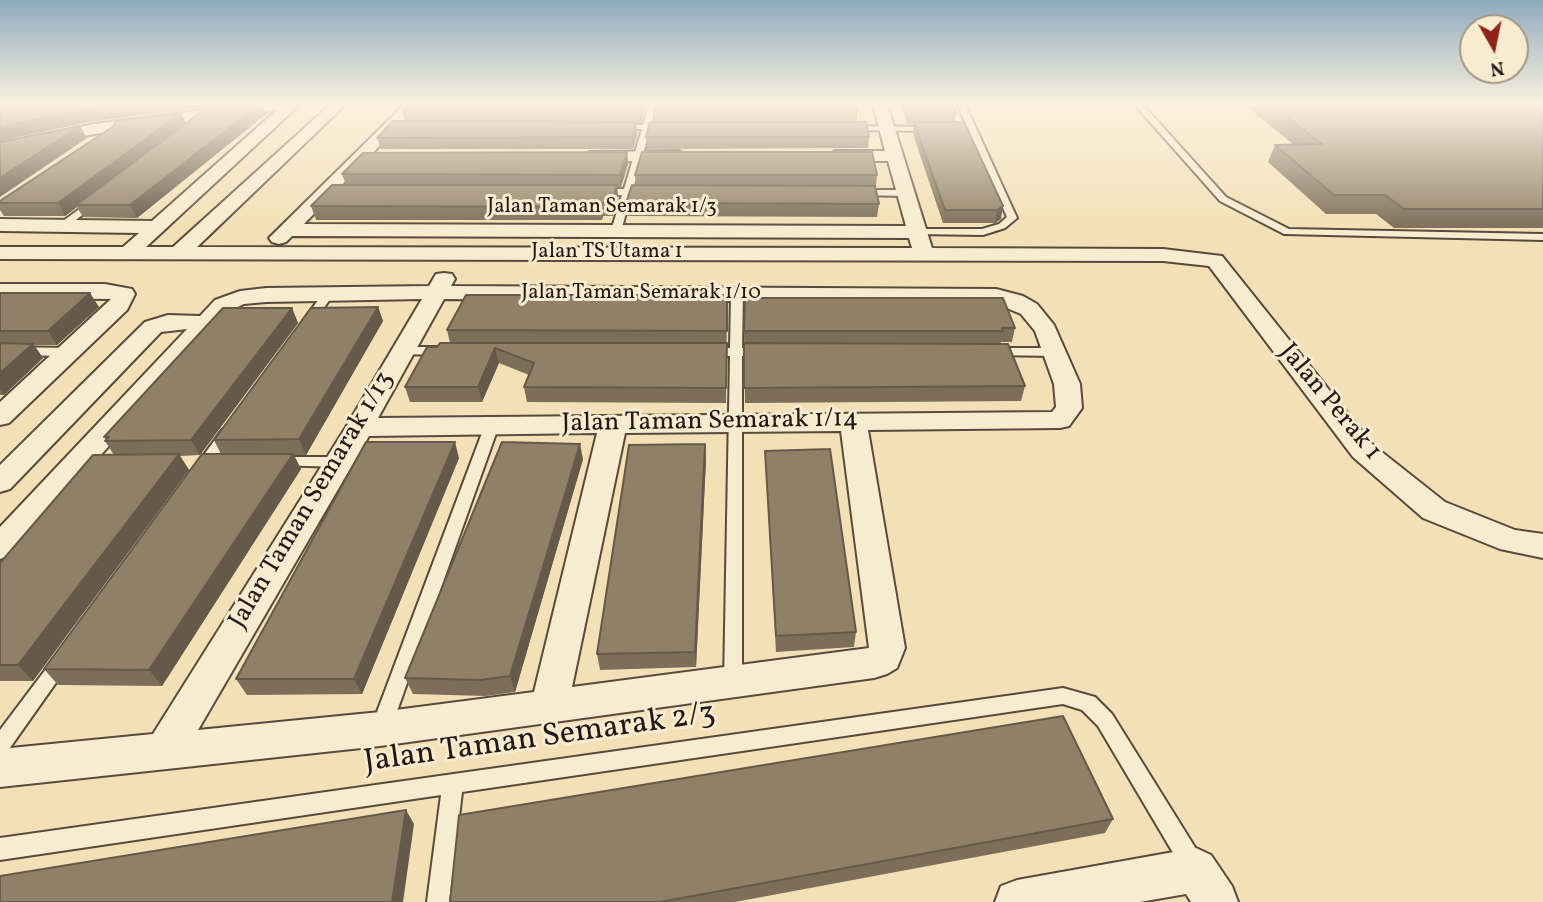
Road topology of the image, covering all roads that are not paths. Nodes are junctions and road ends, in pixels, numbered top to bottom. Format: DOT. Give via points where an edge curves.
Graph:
graph roads {
  1 [pos="23,146"];
  2 [pos="90,146"];
  3 [pos="244,146"];
  4 [pos="294,146"];
  5 [pos="374,146"];
  6 [pos="643,146"];
  7 [pos="892,146"];
  8 [pos="981,146"];
  9 [pos="1176,146"];
  10 [pos="87,148"];
  11 [pos="4,150"];
  12 [pos="640,156"];
  13 [pos="694,156"];
  14 [pos="815,156"];
  15 [pos="895,156"];
  16 [pos="360,157"];
  17 [pos="388,157"];
  18 [pos="570,157"];
  19 [pos="587,192"];
  20 [pos="628,192"];
  21 [pos="656,192"];
  22 [pos="850,192"];
  23 [pos="906,193"];
  24 [pos="105,194"];
  25 [pos="0,225"];
  26 [pos="62,226"];
  27 [pos="156,227"];
  28 [pos="286,230"];
  29 [pos="616,231"];
  30 [pos="918,232"];
  31 [pos="1543,237"];
  32 [pos="460,252"];
  33 [pos="0,253"];
  34 [pos="128,253"];
  35 [pos="264,253"];
  36 [pos="177,254"];
  37 [pos="924,255"];
  38 [pos="1215,260"];
  39 [pos="0,290"];
  40 [pos="436,292"];
  41 [pos="328,294"];
  42 [pos="737,294"];
  43 [pos="206,323"];
  44 [pos="295,339"];
  45 [pos="0,351"];
  46 [pos="401,351"];
  47 [pos="455,351"];
  48 [pos="72,352"];
  49 [pos="698,352"];
  50 [pos="738,352"];
  51 [pos="780,352"];
  52 [pos="986,352"];
  53 [pos="1054,352"];
  54 [pos="0,417"];
  55 [pos="238,417"];
  56 [pos="853,422"];
  57 [pos="738,423"];
  58 [pos="492,425"];
  59 [pos="613,425"];
  60 [pos="360,427"];
  61 [pos="259,462"];
  62 [pos="339,463"];
  63 [pos="0,482"];
  64 [pos="189,484"];
  65 [pos="1543,546"];
  66 [pos="0,547"];
  67 [pos="71,648"];
  68 [pos="733,682"];
  69 [pos="549,708"];
  70 [pos="380,729"];
  71 [pos="0,746"];
  72 [pos="164,750"];
  73 [pos="0,768"];
  74 [pos="453,784"];
  75 [pos="0,849"];
  76 [pos="1206,886"];
  77 [pos="438,902"];
  78 [pos="1017,902"];
  1 -- 11 [label="street"];
  2 -- 10 [label="street"];
  3 -- 27 [label="street"];
  4 -- 36 [label="street"];
  5 -- 16 [label="street"];
  6 -- 12 [label="lane"];
  7 -- 15 [label="street"];
  8 -- 30 [label="lane" via="1012,218 983,232"];
  9 -- 31 [label="lane" via="1223,199 1287,232"];
  12 -- 13 [label="street"];
  12 -- 18 [label="street"];
  12 -- 20 [label="lane"];
  14 -- 15 [label="street"];
  15 -- 23 [label="street"];
  16 -- 17 [label="street"];
  16 -- 28 [label="street" via="332,192"];
  19 -- 20 [label="lane"];
  20 -- 21 [label="lane"];
  20 -- 29 [label="lane"];
  22 -- 23 [label="lane"];
  23 -- 30 [label="street"];
  24 -- 26 [label="lane"];
  25 -- 26 [label="street"];
  26 -- 27 [label="street"];
  27 -- 34 [label="street"];
  28 -- 29 [label="street, Jalan Taman Semarak 1/3"];
  28 -- 35 [label="street"];
  29 -- 30 [label="street, Jalan Taman Semarak 1/3"];
  30 -- 37 [label="street"];
  32 -- 35 [label="street, Jalan TS Utama 1"];
  32 -- 37 [label="street, Jalan TS Utama 1"];
  32 -- 40 [label="street, Jalan Taman Semarak 1/13"];
  33 -- 34 [label="street, Jalan TS Utama 1"];
  34 -- 36 [label="street, Jalan TS Utama 1"];
  35 -- 36 [label="street, Jalan TS Utama 1"];
  37 -- 38 [label="street, Jalan TS Utama 1" via="1163,255"];
  38 -- 65 [label="street, Jalan Perak 1" via="1363,451 1434,510 1511,541"];
  39 -- 48 [label="street" via="124,294 119,305"];
  40 -- 41 [label="street, Jalan Taman Semarak 1/10"];
  40 -- 42 [label="street, Jalan Taman Semarak 1/10"];
  40 -- 46 [label="street, Jalan Taman Semarak 1/13"];
  41 -- 43 [label="street, Jalan Taman Semarak 1/10" via="240,298 223,305"];
  41 -- 44 [label="lane"];
  42 -- 50 [label="lane"];
  42 -- 53 [label="street, Jalan Taman Semarak 1/10" via="996,296 1029,309 1046,330"];
  43 -- 63 [label="street" via="168,322 153,327"];
  43 -- 66 [label="street, Jalan Taman Semarak 1/10" via="89,463"];
  45 -- 48 [label="lane"];
  46 -- 47 [label="lane"];
  46 -- 60 [label="street, Jalan Taman Semarak 1/13"];
  48 -- 54 [label="street"];
  49 -- 50 [label="lane"];
  50 -- 51 [label="lane"];
  50 -- 57 [label="lane"];
  52 -- 53 [label="lane"];
  53 -- 56 [label="street, Jalan Taman Semarak 1/14" via="1067,384 1069,408 1060,420"];
  55 -- 64 [label="lane"];
  56 -- 57 [label="street, Jalan Taman Semarak 1/14"];
  56 -- 68 [label="street" via="887,648 884,657 874,663"];
  57 -- 59 [label="street, Jalan Taman Semarak 1/14"];
  57 -- 68 [label="lane"];
  58 -- 59 [label="street, Jalan Taman Semarak 1/14"];
  58 -- 60 [label="street, Jalan Taman Semarak 1/14"];
  58 -- 70 [label="lane"];
  59 -- 69 [label="street"];
  60 -- 62 [label="street, Jalan Taman Semarak 1/13"];
  61 -- 62 [label="lane"];
  62 -- 72 [label="street, Jalan Taman Semarak 1/13"];
  67 -- 71 [label="lane"];
  68 -- 69 [label="street"];
  69 -- 70 [label="street"];
  70 -- 72 [label="street"];
  72 -- 73 [label="street"];
  74 -- 75 [label="lane, Jalan Taman Semarak 2/3"];
  74 -- 76 [label="lane, Jalan Taman Semarak 2/3" via="1063,696 1088,703 1105,720"];
  74 -- 77 [label="lane"];
  76 -- 78 [label="street"];
}
